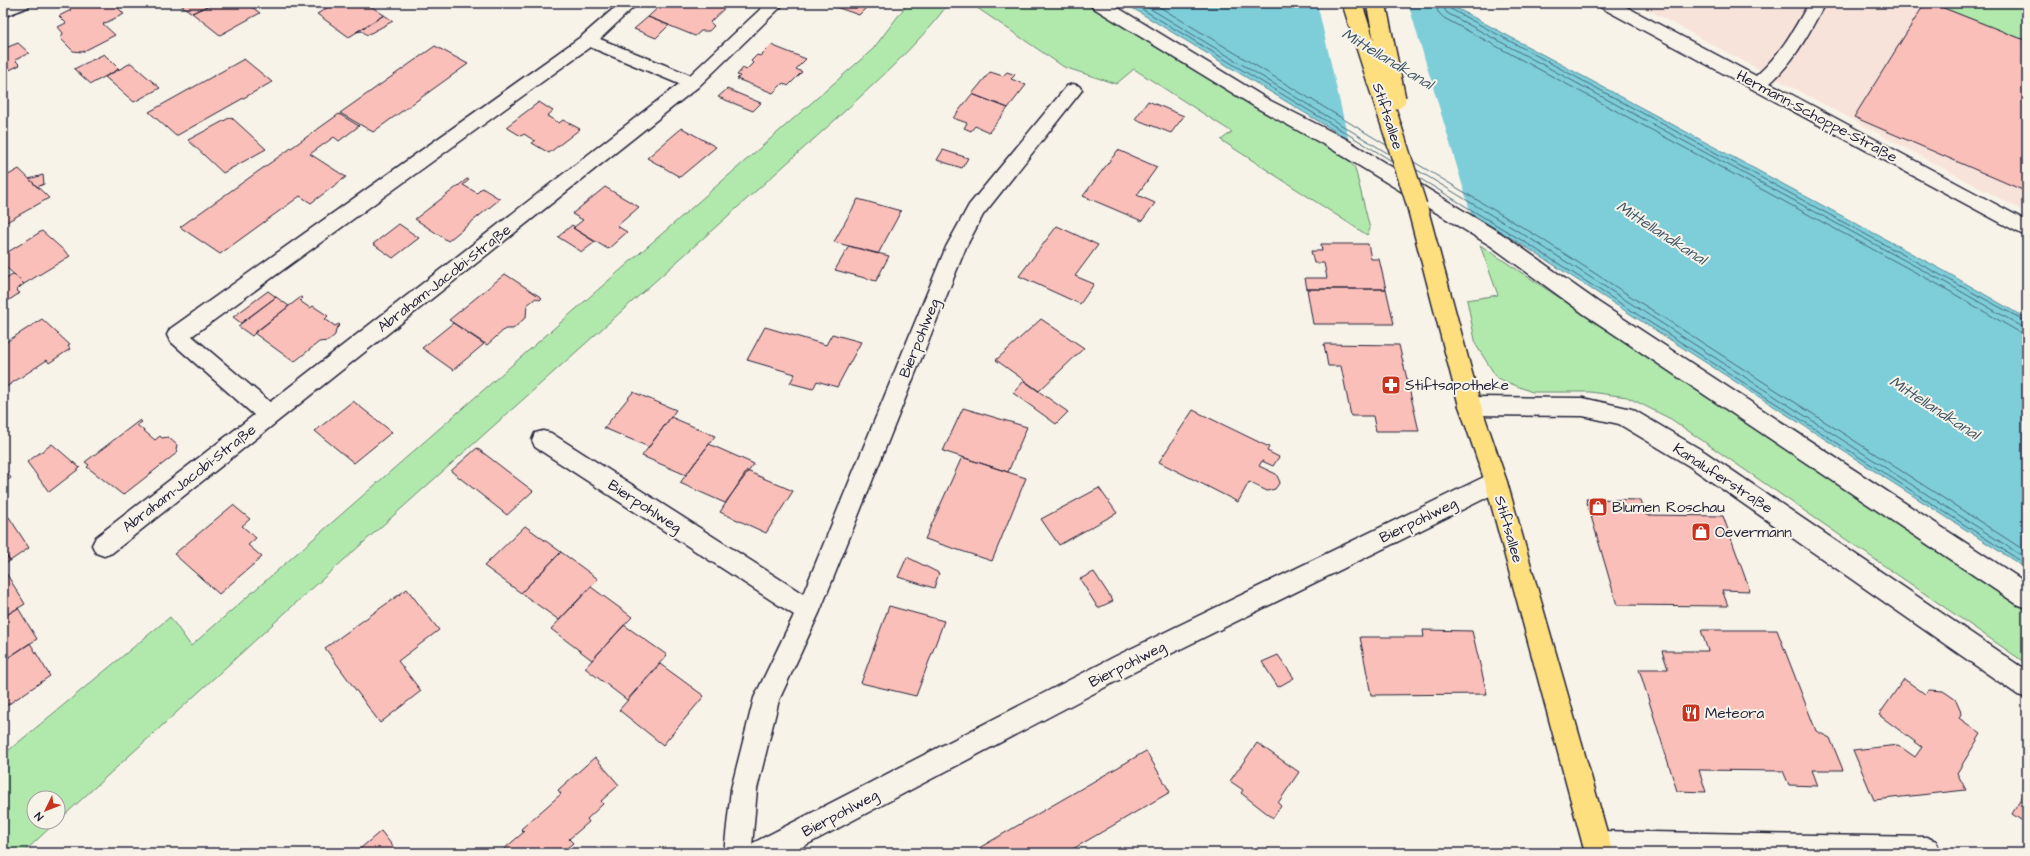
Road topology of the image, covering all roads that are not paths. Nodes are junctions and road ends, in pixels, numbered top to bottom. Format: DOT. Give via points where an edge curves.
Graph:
graph roads {
  1 [pos="630,3"];
  2 [pos="776,3"];
  3 [pos="1098,3"];
  4 [pos="1352,3"];
  5 [pos="1376,3"];
  6 [pos="1606,3"];
  7 [pos="1817,3"];
  8 [pos="588,40"];
  9 [pos="692,83"];
  10 [pos="1758,84"];
  11 [pos="1073,90"];
  12 [pos="1417,206"];
  13 [pos="2027,230"];
  14 [pos="1470,406"];
  15 [pos="269,415"];
  16 [pos="543,440"];
  17 [pos="1496,482"];
  18 [pos="104,545"];
  19 [pos="2027,597"];
  20 [pos="808,611"];
  21 [pos="2027,686"];
  22 [pos="1598,849"];
  23 [pos="1926,851"];
  24 [pos="738,853"];
  25 [pos="763,853"];
  1 -- 8 [label="street"];
  2 -- 9 [label="street, Abraham-Jacobi-Straße"];
  3 -- 19 [label="street" via="1263,104 1337,143 1498,242 1591,308"];
  4 -- 12 [label="main road, Stiftsallee, bridge"];
  5 -- 12 [label="main road, Stiftsallee, bridge"];
  6 -- 10 [label="street, Hermann-Schoppe-Straße"];
  7 -- 10 [label="street" via="1794,45"];
  8 -- 9 [label="street"];
  8 -- 15 [label="street" via="177,335"];
  9 -- 15 [label="street, Abraham-Jacobi-Straße"];
  10 -- 13 [label="street, Hermann-Schoppe-Straße"];
  11 -- 20 [label="street, Bierpohlweg" via="976,210 956,247"];
  12 -- 14 [label="main road, Stiftsallee"];
  14 -- 17 [label="main road, Stiftsallee"];
  14 -- 21 [label="street, Kanaluferstraße" via="1582,407 1624,416 1697,458"];
  15 -- 18 [label="street, Abraham-Jacobi-Straße"];
  16 -- 20 [label="street, Bierpohlweg"];
  17 -- 22 [label="main road, Stiftsallee"];
  17 -- 25 [label="street, Bierpohlweg" via="1125,664"];
  20 -- 24 [label="street, Bierpohlweg" via="767,698 744,789"];
  22 -- 23 [label="street"];
}
